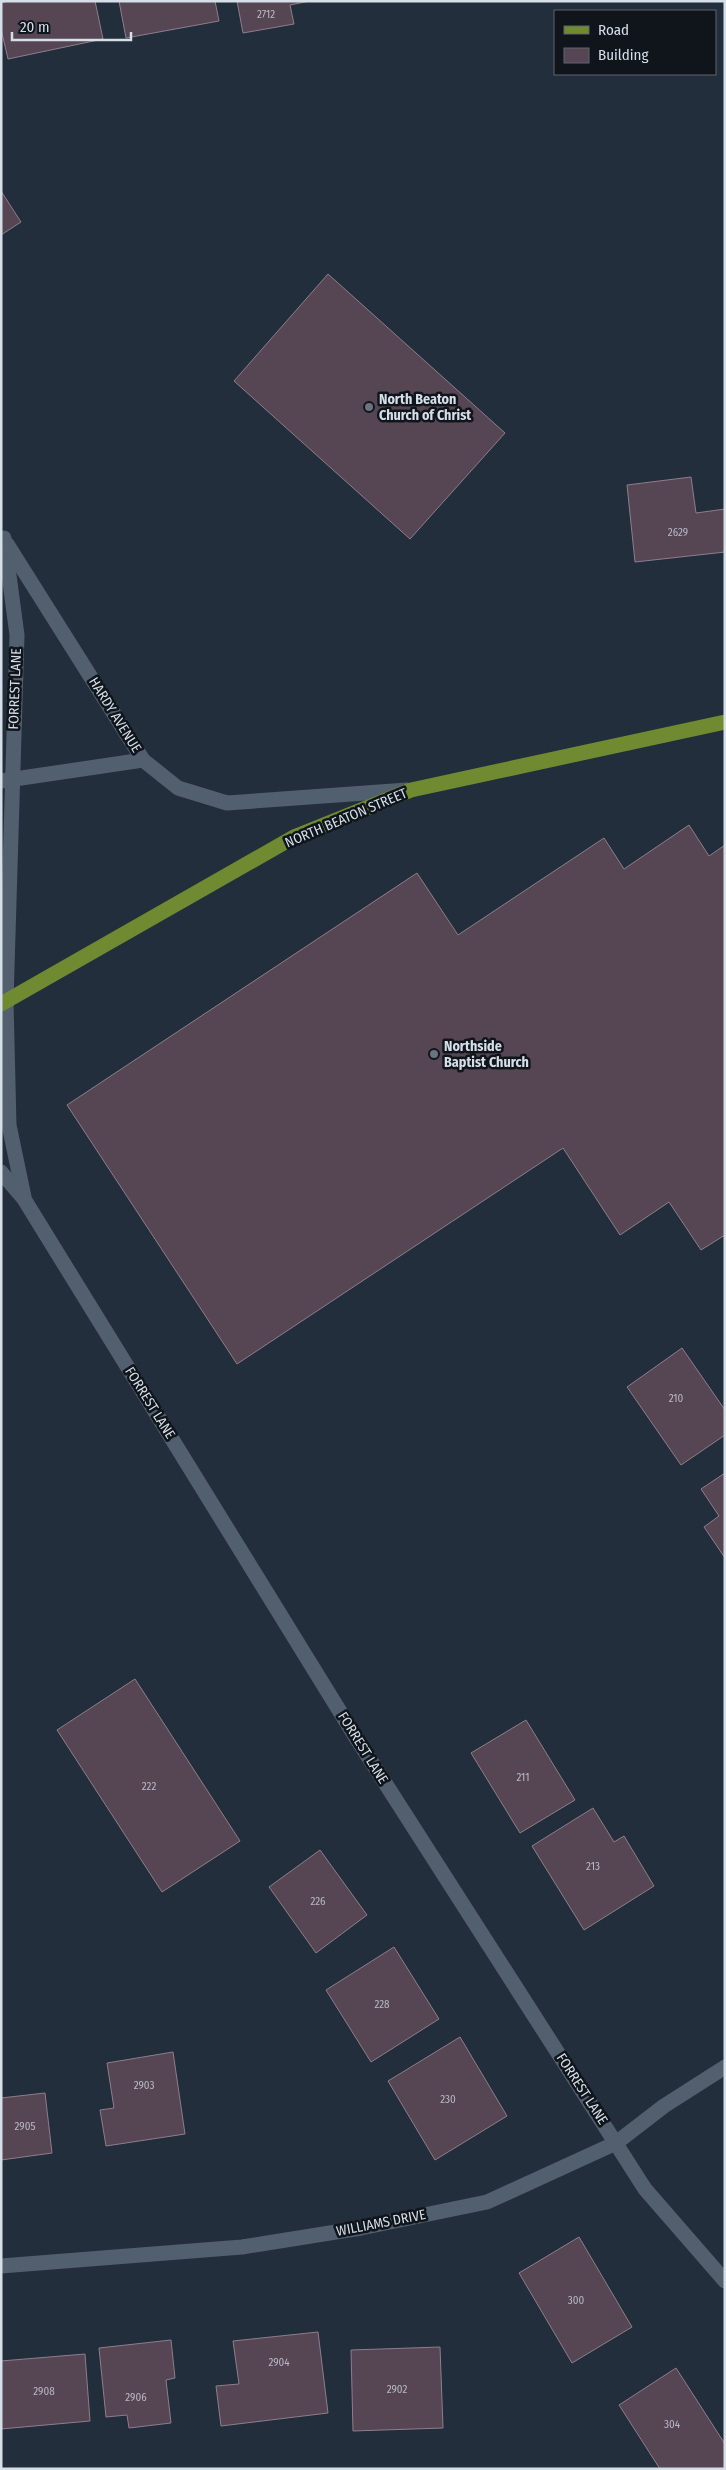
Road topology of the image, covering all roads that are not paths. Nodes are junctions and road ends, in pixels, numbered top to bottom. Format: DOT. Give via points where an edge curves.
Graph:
graph roads {
  1 [pos="3,536"];
  2 [pos="725,722"];
  3 [pos="143,760"];
  4 [pos="7,780"];
  5 [pos="411,790"];
  6 [pos="4,1003"];
  7 [pos="1,1172"];
  8 [pos="24,1199"];
  9 [pos="725,2068"];
  10 [pos="616,2143"];
  11 [pos="1,2266"];
  12 [pos="725,2281"];
  1 -- 3 [label="street, HARDY AVENUE"];
  1 -- 4 [label="street, FORREST LANE" via="17,635"];
  2 -- 5 [label="main road, NORTH BEATON STREET"];
  3 -- 4 [label="street"];
  3 -- 5 [label="street, HARDY AVENUE" via="178,788 227,803"];
  4 -- 6 [label="street, FORREST LANE"];
  5 -- 6 [label="main road, NORTH BEATON STREET" via="294,837"];
  6 -- 8 [label="street, FORREST LANE" via="9,1124"];
  7 -- 8 [label="street, FORREST LANE"];
  8 -- 10 [label="street, FORREST LANE" via="355,1736"];
  9 -- 10 [label="street, WILLIAMS DRIVE" via="664,2106"];
  10 -- 11 [label="street, WILLIAMS DRIVE" via="487,2202 361,2228 242,2247"];
  10 -- 12 [label="street, FORREST LANE" via="645,2189"];
}
